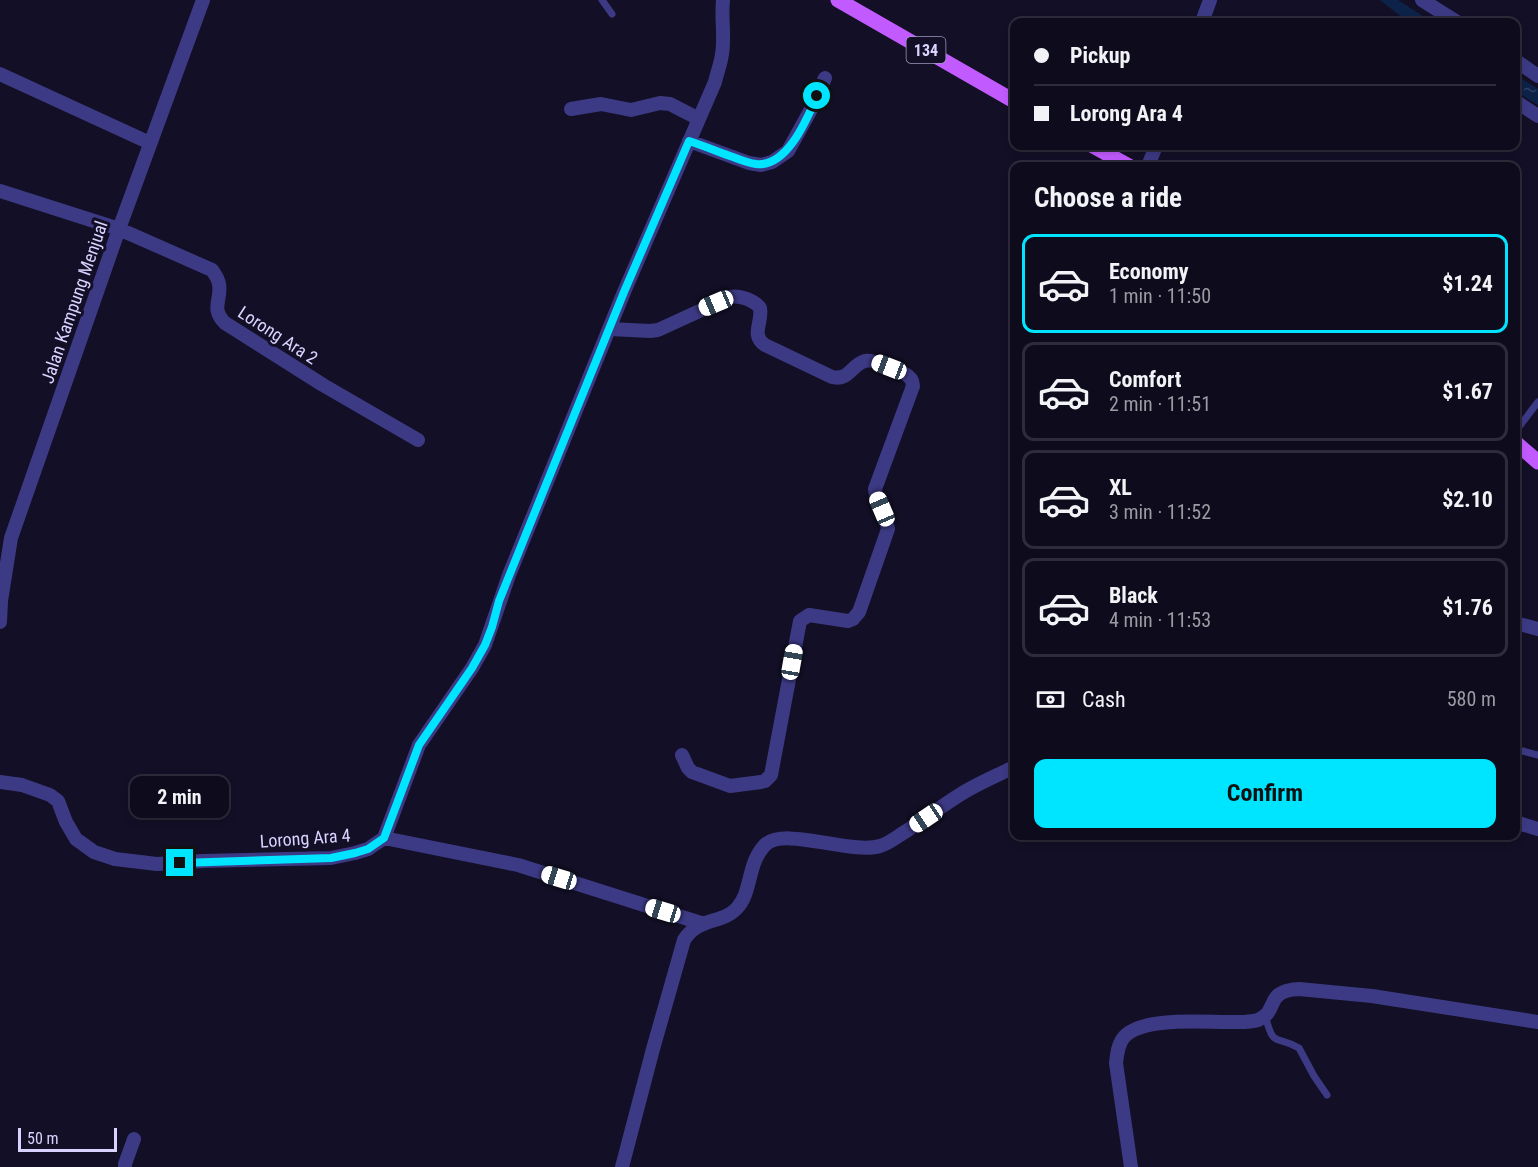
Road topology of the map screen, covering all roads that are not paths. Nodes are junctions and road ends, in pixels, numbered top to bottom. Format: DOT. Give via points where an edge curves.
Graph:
graph roads {
  1 [pos="203,0"];
  2 [pos="602,0"];
  3 [pos="723,0"];
  4 [pos="838,0"];
  5 [pos="1210,0"];
  6 [pos="1422,0"];
  7 [pos="612,14"];
  8 [pos="1203,18"];
  9 [pos="1451,18"];
  10 [pos="1520,63"];
  11 [pos="0,74"];
  12 [pos="1538,76"];
  13 [pos="825,78"];
  14 [pos="1010,99"];
  15 [pos="1520,104"];
  16 [pos="571,109"];
  17 [pos="1538,116"];
  18 [pos="699,119"];
  19 [pos="689,141"];
  20 [pos="150,143"];
  21 [pos="1099,150"];
  22 [pos="1122,162"];
  23 [pos="0,191"];
  24 [pos="119,229"];
  25 [pos="610,328"];
  26 [pos="1538,402"];
  27 [pos="1520,425"];
  28 [pos="418,440"];
  29 [pos="1520,446"];
  30 [pos="1538,462"];
  31 [pos="0,622"];
  32 [pos="1520,624"];
  33 [pos="1538,629"];
  34 [pos="1520,750"];
  35 [pos="682,755"];
  36 [pos="1538,755"];
  37 [pos="1010,769"];
  38 [pos="0,782"];
  39 [pos="1520,824"];
  40 [pos="1538,829"];
  41 [pos="384,838"];
  42 [pos="704,924"];
  43 [pos="1265,1015"];
  44 [pos="1538,1022"];
  45 [pos="1328,1095"];
  46 [pos="134,1139"];
  47 [pos="125,1167"];
  48 [pos="622,1167"];
  49 [pos="1131,1167"];
  1 -- 20 [label="street, Jalan Kampung Menjual"];
  2 -- 7 [label="lane"];
  3 -- 18 [label="street" via="722,54"];
  4 -- 14 [label="main road, 134"];
  5 -- 8 [label="street"];
  6 -- 9 [label="street"];
  10 -- 12 [label="street"];
  11 -- 20 [label="street"];
  13 -- 19 [label="street" via="788,152 772,162 749,163"];
  15 -- 17 [label="street"];
  16 -- 18 [label="street" via="601,104 631,110 665,103"];
  18 -- 19 [label="street"];
  19 -- 25 [label="street"];
  20 -- 24 [label="street, Jalan Kampung Menjual"];
  21 -- 22 [label="main road"];
  23 -- 24 [label="street, Lorong Ara 2"];
  24 -- 28 [label="street, Lorong Ara 2" via="212,270 220,285 217,313 225,322"];
  24 -- 31 [label="street, Jalan Kampung Menjual" via="11,538"];
  25 -- 35 [label="street" via="658,330 737,296 760,308 757,334 765,345 836,378 869,361 904,373 913,386 876,486 888,529 859,612 848,621 809,615 800,621 771,775 760,782 730,786 692,772"];
  25 -- 41 [label="street" via="509,575 485,645 419,745"];
  26 -- 27 [label="lane"];
  29 -- 30 [label="main road"];
  32 -- 33 [label="street"];
  34 -- 36 [label="lane"];
  37 -- 42 [label="street" via="963,793 879,847 830,845 792,837 766,843 754,859 737,909"];
  38 -- 41 [label="street, Lorong Ara 4" via="50,795 58,801 76,839 94,852 115,859 157,864 331,858 368,849"];
  39 -- 40 [label="street"];
  41 -- 42 [label="street" via="518,866"];
  42 -- 48 [label="street" via="694,928 684,940"];
  43 -- 44 [label="street" via="1277,995 1299,989 1372,996"];
  43 -- 45 [label="lane" via="1273,1038 1300,1050"];
  43 -- 49 [label="street" via="1246,1022 1151,1025 1123,1038 1116,1063"];
  46 -- 47 [label="street"];
}
